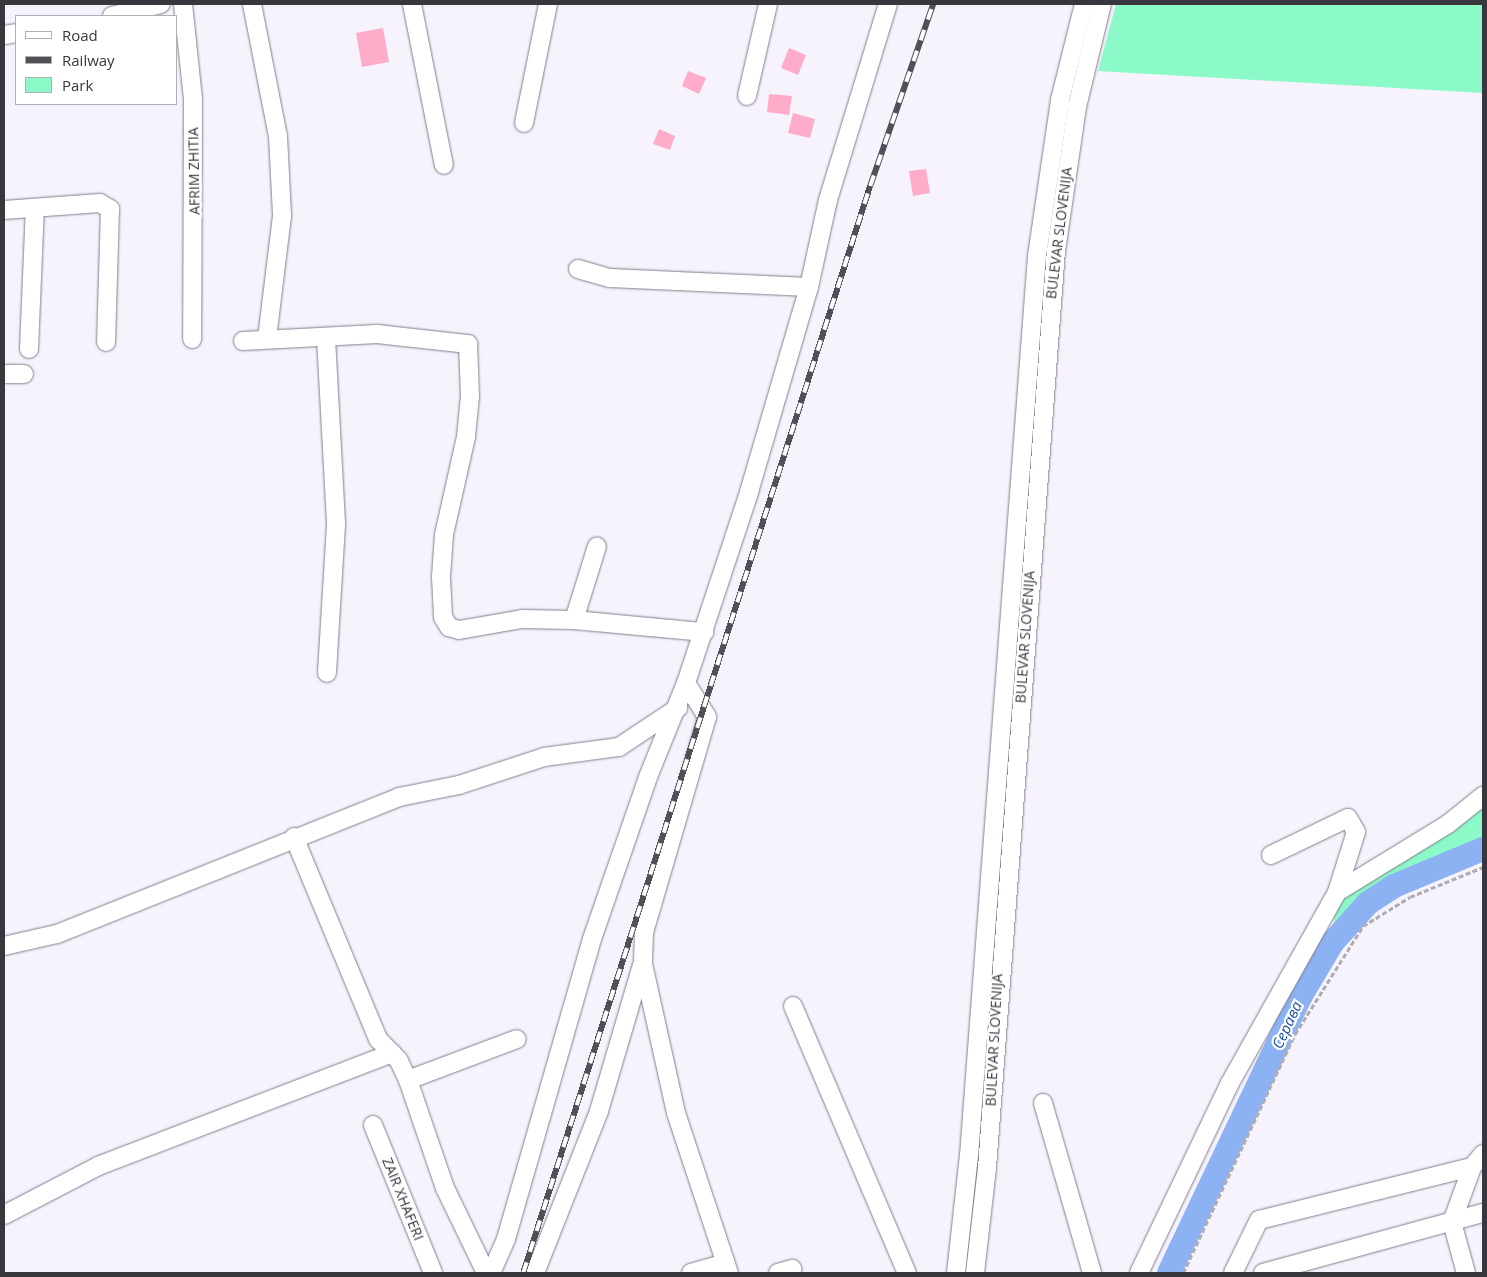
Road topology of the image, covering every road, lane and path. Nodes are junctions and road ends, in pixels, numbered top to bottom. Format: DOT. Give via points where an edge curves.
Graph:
graph roads {
  1 [pos="183,4"];
  2 [pos="252,4"];
  3 [pos="412,4"];
  4 [pos="548,4"];
  5 [pos="768,4"];
  6 [pos="888,4"];
  7 [pos="1084,4"];
  8 [pos="1102,4"];
  9 [pos="154,5"];
  10 [pos="116,15"];
  11 [pos="747,96"];
  12 [pos="524,123"];
  13 [pos="444,165"];
  14 [pos="35,208"];
  15 [pos="4,210"];
  16 [pos="578,269"];
  17 [pos="809,287"];
  18 [pos="268,338"];
  19 [pos="326,338"];
  20 [pos="192,339"];
  21 [pos="243,341"];
  22 [pos="106,342"];
  23 [pos="29,349"];
  24 [pos="4,374"];
  25 [pos="24,374"];
  26 [pos="597,546"];
  27 [pos="574,620"];
  28 [pos="704,632"];
  29 [pos="327,673"];
  30 [pos="686,684"];
  31 [pos="678,708"];
  32 [pos="1483,796"];
  33 [pos="294,837"];
  34 [pos="1271,855"];
  35 [pos="1483,867"];
  36 [pos="1337,892"];
  37 [pos="4,946"];
  38 [pos="643,964"];
  39 [pos="793,1006"];
  40 [pos="517,1038"];
  41 [pos="392,1053"];
  42 [pos="408,1080"];
  43 [pos="1043,1103"];
  44 [pos="373,1125"];
  45 [pos="1478,1161"];
  46 [pos="1483,1214"];
  47 [pos="4,1215"];
  48 [pos="1452,1222"];
  49 [pos="727,1268"];
  50 [pos="433,1273"];
  51 [pos="486,1273"];
  52 [pos="491,1273"];
  53 [pos="535,1273"];
  54 [pos="691,1273"];
  55 [pos="907,1273"];
  56 [pos="956,1273"];
  57 [pos="975,1273"];
  58 [pos="1092,1273"];
  59 [pos="1139,1273"];
  60 [pos="1183,1273"];
  61 [pos="1233,1273"];
  62 [pos="1263,1273"];
  63 [pos="1466,1273"];
  1 -- 20 [label="street, AFRIM ZHITIA" via="193,99"];
  2 -- 18 [label="street" via="278,136 282,216"];
  3 -- 13 [label="street"];
  4 -- 12 [label="street"];
  5 -- 11 [label="street"];
  6 -- 17 [label="street" via="828,200"];
  7 -- 56 [label="street, BULEVAR SLOVENIJA" via="1060,100 1036,256 969,1156"];
  8 -- 57 [label="street, BULEVAR SLOVENIJA" via="1077,107 1055,260 987,1168"];
  9 -- 10 [label="street"];
  14 -- 15 [label="street"];
  14 -- 22 [label="street" via="100,203 110,209"];
  14 -- 23 [label="street"];
  16 -- 17 [label="street" via="610,278"];
  17 -- 28 [label="street"];
  18 -- 19 [label="street"];
  18 -- 21 [label="street"];
  19 -- 27 [label="street" via="389,335 468,344 470,396 444,535 443,617 449,627 459,630 522,619"];
  19 -- 29 [label="street" via="336,525"];
  24 -- 25 [label="street"];
  26 -- 27 [label="street"];
  27 -- 28 [label="street"];
  28 -- 30 [label="street"];
  30 -- 31 [label="street"];
  30 -- 38 [label="street" via="707,717 644,932"];
  31 -- 33 [label="street" via="619,747 544,757 459,785 399,797"];
  31 -- 52 [label="street" via="648,776 592,939 506,1239"];
  32 -- 36 [label="street" via="1448,824"];
  33 -- 37 [label="street" via="57,934"];
  33 -- 41 [label="street" via="378,1039"];
  34 -- 36 [label="street" via="1348,818 1355,825 1354,841"];
  35 -- 60 [label="path" via="1410,897 1363,926 1295,1034"];
  36 -- 59 [label="street" via="1230,1083"];
  38 -- 49 [label="street" via="676,1113"];
  38 -- 53 [label="street" via="599,1111"];
  39 -- 55 [label="street"];
  40 -- 42 [label="street"];
  41 -- 42 [label="street"];
  41 -- 47 [label="street" via="98,1166"];
  42 -- 51 [label="street" via="445,1188"];
  43 -- 58 [label="street"];
  44 -- 50 [label="street, ZAIR XHAFERI"];
  45 -- 48 [label="street"];
  45 -- 61 [label="street" via="1259,1220"];
  46 -- 48 [label="street"];
  48 -- 62 [label="street"];
  48 -- 63 [label="street"];
  49 -- 54 [label="street"];
}
